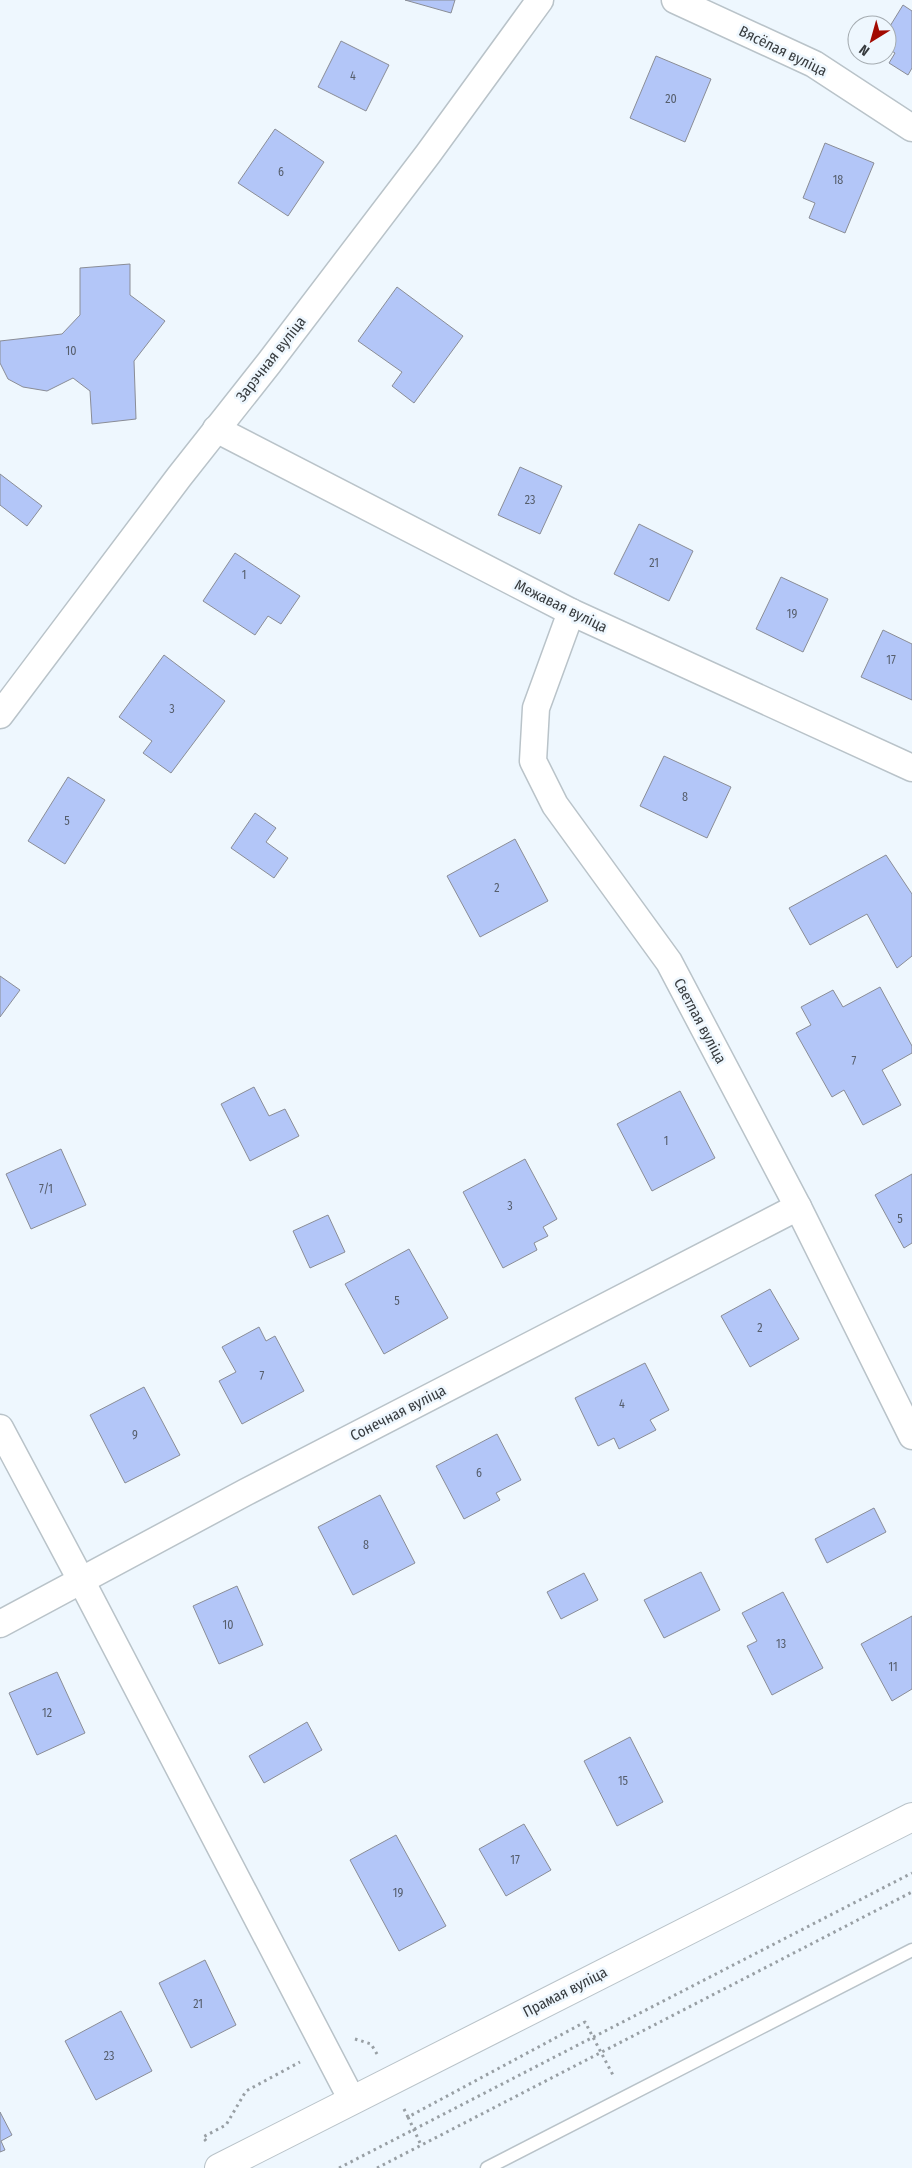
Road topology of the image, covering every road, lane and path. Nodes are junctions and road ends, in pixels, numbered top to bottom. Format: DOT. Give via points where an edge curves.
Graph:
graph roads {
  1 [pos="540,0"];
  2 [pos="675,0"];
  3 [pos="912,128"];
  4 [pos="216,429"];
  5 [pos="571,612"];
  6 [pos="0,715"];
  7 [pos="912,768"];
  8 [pos="798,1207"];
  9 [pos="0,1428"];
  10 [pos="912,1436"];
  11 [pos="82,1582"];
  12 [pos="0,1624"];
  13 [pos="912,1817"];
  14 [pos="912,1873"];
  15 [pos="912,1892"];
  16 [pos="912,1950"];
  17 [pos="352,2100"];
  18 [pos="408,2117"];
  19 [pos="414,2129"];
  20 [pos="421,2145"];
  21 [pos="219,2168"];
  22 [pos="340,2168"];
  23 [pos="377,2168"];
  24 [pos="487,2168"];
  1 -- 4 [label="street, Зарэчная вуліца" via="428,154"];
  2 -- 3 [label="street, Вясёлая вуліца" via="814,64"];
  4 -- 5 [label="street, Межавая вуліца"];
  4 -- 6 [label="street, Зарэчная вуліца"];
  5 -- 7 [label="street, Межавая вуліца"];
  5 -- 8 [label="street, Светлая вуліца" via="536,708 533,761 555,805 669,962"];
  8 -- 10 [label="street, Светлая вуліца"];
  8 -- 11 [label="street, Сонечная вуліца" via="246,1492"];
  9 -- 11 [label="street"];
  11 -- 12 [label="street, Сонечная вуліца"];
  11 -- 17 [label="street"];
  13 -- 17 [label="street, Прамая вуліца"];
  14 -- 19 [label="path"];
  15 -- 20 [label="path"];
  16 -- 24 [label="lane"];
  17 -- 21 [label="street, Прамая вуліца"];
  18 -- 19 [label="path"];
  19 -- 20 [label="path"];
  19 -- 22 [label="path"];
  20 -- 23 [label="path"];
}
